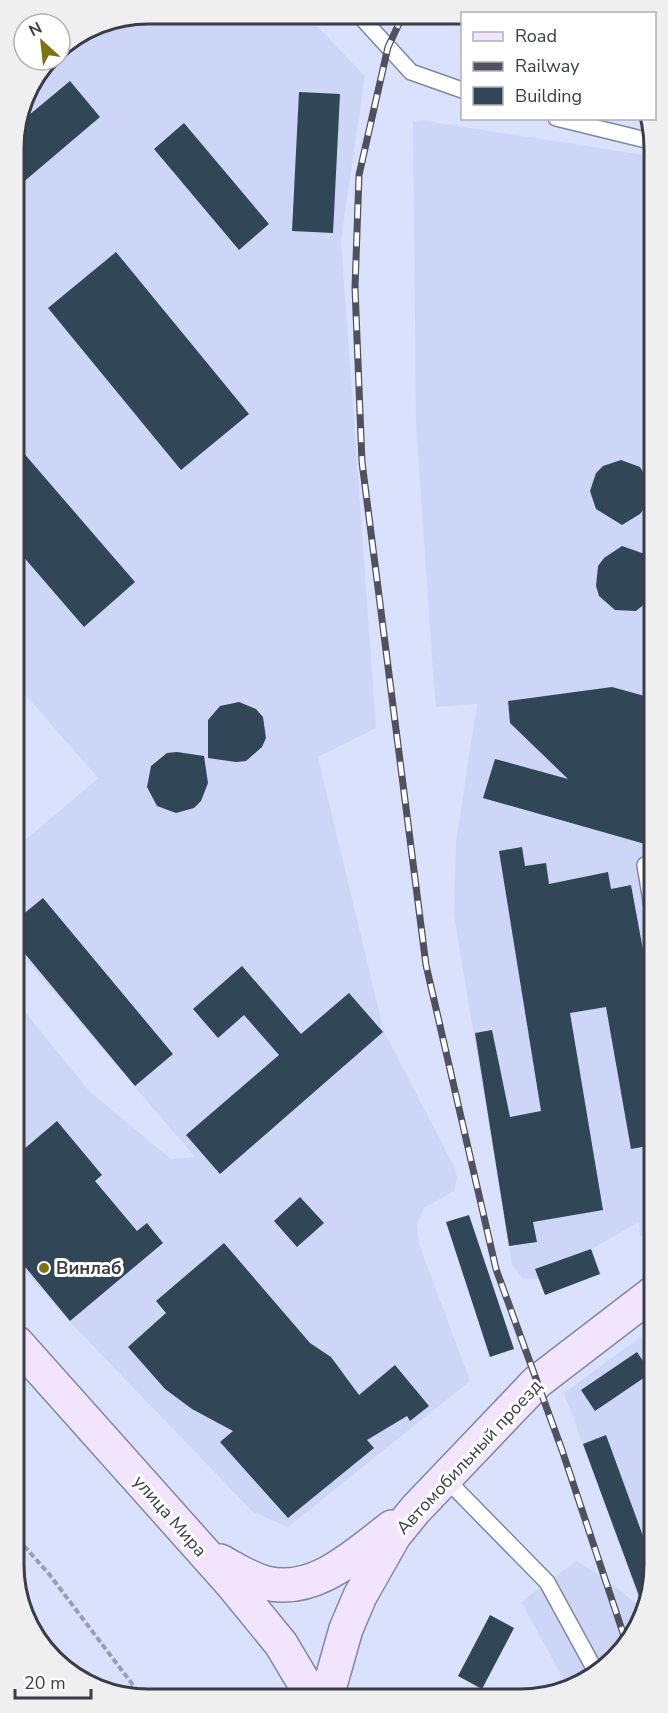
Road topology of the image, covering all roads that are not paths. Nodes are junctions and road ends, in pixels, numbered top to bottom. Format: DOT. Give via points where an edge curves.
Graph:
graph roads {
  1 [pos="367,24"];
  2 [pos="461,90"];
  3 [pos="564,120"];
  4 [pos="643,139"];
  5 [pos="644,1300"];
  6 [pos="24,1351"];
  7 [pos="445,1478"];
  8 [pos="415,1510"];
  9 [pos="198,1548"];
  10 [pos="593,1665"];
  11 [pos="308,1689"];
  12 [pos="329,1689"];
  1 -- 2 [label="lane" via="411,72"];
  3 -- 4 [label="lane"];
  5 -- 7 [label="main road, Автомобильный проезд" via="537,1382"];
  6 -- 9 [label="main road, улица Мира"];
  7 -- 8 [label="main road, Автомобильный проезд"];
  7 -- 10 [label="lane" via="547,1582"];
  8 -- 9 [label="main road" via="343,1563 307,1583 266,1583"];
  8 -- 12 [label="main road, Автомобильный проезд" via="394,1536 360,1596"];
  9 -- 11 [label="main road, улица Мира" via="281,1644"];
}
